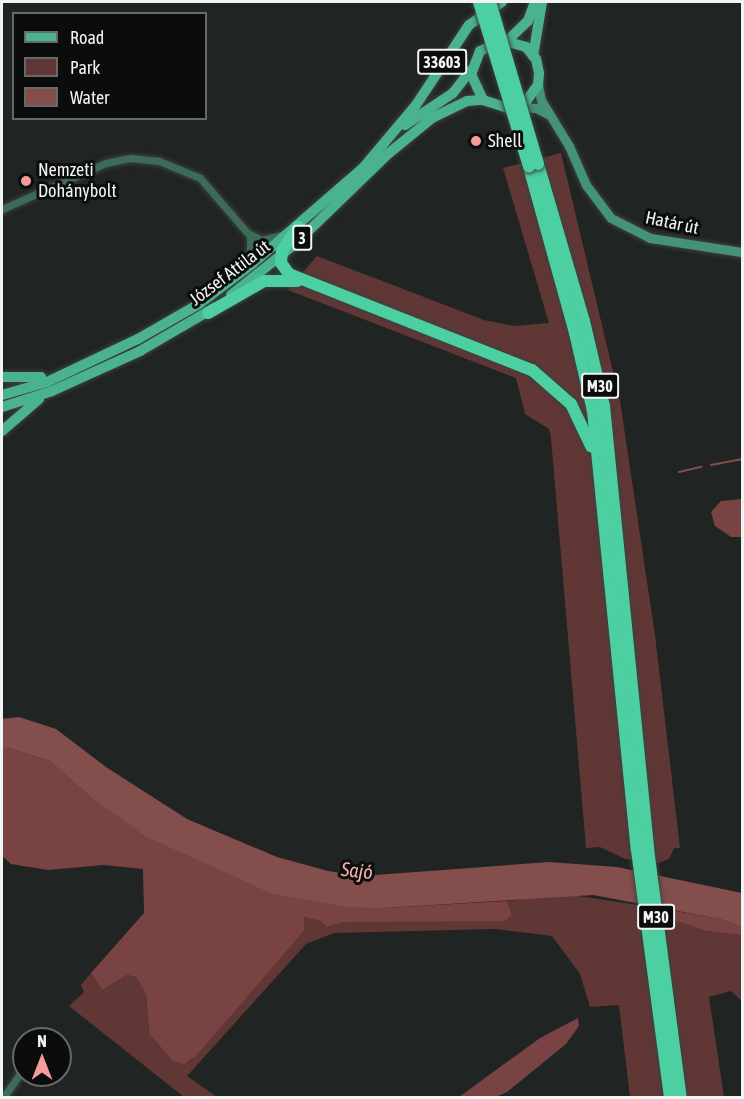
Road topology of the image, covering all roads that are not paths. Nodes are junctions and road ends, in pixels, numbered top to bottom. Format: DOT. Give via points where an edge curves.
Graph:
graph roads {
  1 [pos="479,2"];
  2 [pos="490,2"];
  3 [pos="502,2"];
  4 [pos="536,2"];
  5 [pos="542,2"];
  6 [pos="507,41"];
  7 [pos="533,56"];
  8 [pos="472,68"];
  9 [pos="538,85"];
  10 [pos="483,100"];
  11 [pos="513,107"];
  12 [pos="548,114"];
  13 [pos="395,133"];
  14 [pos="533,166"];
  15 [pos="328,200"];
  16 [pos="2,209"];
  17 [pos="298,226"];
  18 [pos="248,232"];
  19 [pos="742,252"];
  20 [pos="281,256"];
  21 [pos="307,282"];
  22 [pos="203,309"];
  23 [pos="84,365"];
  24 [pos="2,377"];
  25 [pos="52,391"];
  26 [pos="3,398"];
  27 [pos="2,429"];
  28 [pos="604,496"];
  29 [pos="642,850"];
  30 [pos="658,984"];
  31 [pos="12,1085"];
  32 [pos="3,1098"];
  33 [pos="670,1098"];
  34 [pos="681,1098"];
  1 -- 14 [label="highway, M30, bridge"];
  2 -- 14 [label="highway, M30, bridge"];
  3 -- 13 [label="main road, 33603" via="469,25"];
  4 -- 6 [label="main road, 3" via="528,21"];
  5 -- 7 [label="main road"];
  6 -- 7 [label="main road" via="522,45"];
  6 -- 8 [label="main road, 3" via="484,48"];
  7 -- 9 [label="main road" via="539,69"];
  8 -- 10 [label="main road" via="473,86"];
  8 -- 13 [label="main road, 3" via="453,93"];
  9 -- 11 [label="main road" via="527,100"];
  9 -- 12 [label="main road, Határ út"];
  10 -- 11 [label="main road, 3" via="498,107"];
  10 -- 20 [label="main road, József Attila út / 3" via="467,101 443,112 389,153"];
  11 -- 12 [label="main road" via="536,108"];
  12 -- 19 [label="main road, Határ út" via="603,210 628,229 664,240"];
  13 -- 15 [label="main road, József Attila út / 3"];
  14 -- 28 [label="highway, M30" via="585,372"];
  14 -- 29 [label="highway, M30" via="579,300 604,406"];
  15 -- 17 [label="main road, József Attila út / 3"];
  15 -- 18 [label="street" via="275,238 262,240"];
  16 -- 18 [label="street" via="106,163 145,158 175,165 200,178"];
  17 -- 20 [label="highway"];
  17 -- 22 [label="main road, József Attila út / 3"];
  18 -- 22 [label="street" via="252,246 246,260"];
  20 -- 21 [label="highway" via="285,271"];
  20 -- 22 [label="main road, József Attila út / 3"];
  21 -- 22 [label="highway" via="264,281"];
  21 -- 28 [label="highway" via="518,363 543,377 571,404 584,425"];
  22 -- 23 [label="main road, József Attila út / 3"];
  22 -- 25 [label="main road, József Attila út / 3" via="140,351"];
  23 -- 24 [label="main road" via="31,379"];
  23 -- 26 [label="main road, József Attila út / 3"];
  25 -- 26 [label="main road, József Attila út / 3"];
  25 -- 27 [label="main road"];
  26 -- 27 [label="main road"];
  28 -- 29 [label="highway, M30"];
  29 -- 30 [label="highway, M30"];
  30 -- 33 [label="highway, M30"];
  30 -- 34 [label="highway, M30"];
  31 -- 32 [label="street"];
}
